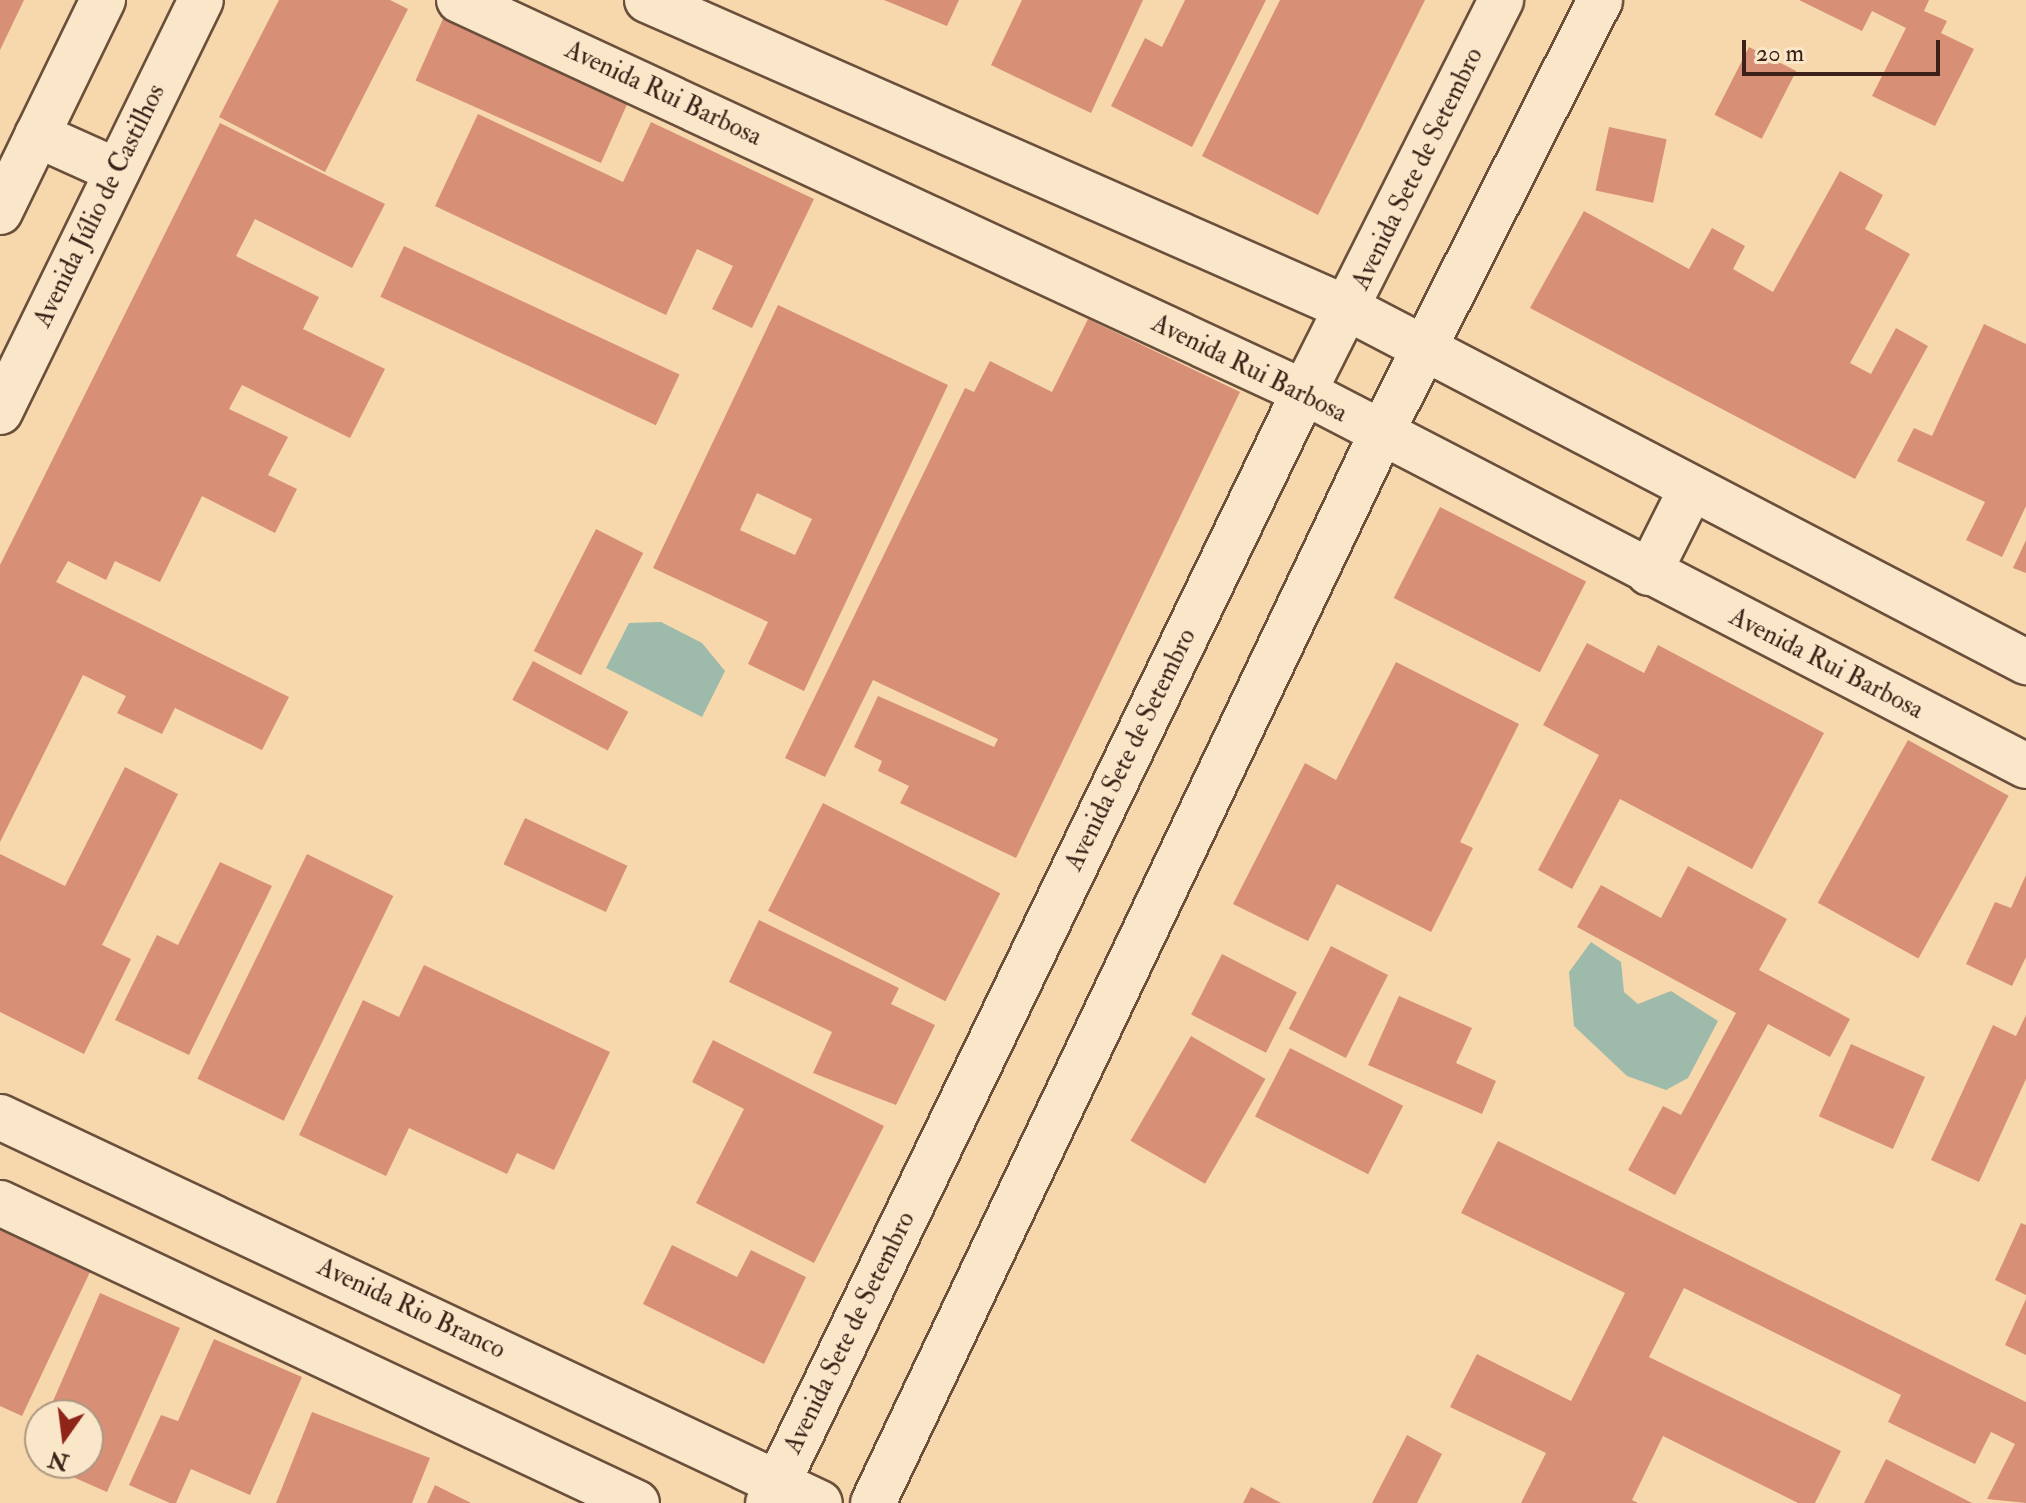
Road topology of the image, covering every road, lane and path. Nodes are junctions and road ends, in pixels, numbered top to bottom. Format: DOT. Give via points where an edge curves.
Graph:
graph roads {
  1 [pos="103,0"];
  2 [pos="201,0"];
  3 [pos="459,0"];
  4 [pos="647,0"];
  5 [pos="1501,0"];
  6 [pos="1600,0"];
  7 [pos="525,13"];
  8 [pos="37,135"];
  9 [pos="117,171"];
  10 [pos="0,212"];
  11 [pos="1349,309"];
  12 [pos="1425,350"];
  13 [pos="1304,392"];
  14 [pos="0,412"];
  15 [pos="1381,434"];
  16 [pos="1691,489"];
  17 [pos="1649,573"];
  18 [pos="2026,662"];
  19 [pos="2026,766"];
  20 [pos="0,1117"];
  21 [pos="0,1203"];
  22 [pos="774,1492"];
  23 [pos="637,1503"];
  24 [pos="820,1503"];
  25 [pos="873,1503"];
  1 -- 8 [label="street"];
  2 -- 9 [label="street, Avenida Júlio de Castilhos"];
  3 -- 7 [label="street, Avenida Rui Barbosa"];
  4 -- 11 [label="street"];
  5 -- 11 [label="street, Avenida Sete de Setembro"];
  6 -- 12 [label="street"];
  7 -- 13 [label="street, Avenida Rui Barbosa"];
  8 -- 9 [label="street"];
  8 -- 10 [label="street"];
  9 -- 14 [label="street, Avenida Júlio de Castilhos"];
  11 -- 12 [label="street"];
  11 -- 13 [label="street, Avenida Sete de Setembro"];
  12 -- 15 [label="street"];
  12 -- 16 [label="street"];
  13 -- 15 [label="street, Avenida Rui Barbosa"];
  13 -- 22 [label="street, Avenida Sete de Setembro"];
  15 -- 17 [label="street, Avenida Rui Barbosa"];
  15 -- 25 [label="street"];
  16 -- 17 [label="street"];
  16 -- 18 [label="street"];
  17 -- 19 [label="street, Avenida Rui Barbosa"];
  20 -- 22 [label="street, Avenida Rio Branco"];
  21 -- 23 [label="street"];
  22 -- 24 [label="street, Avenida Rio Branco"];
}
